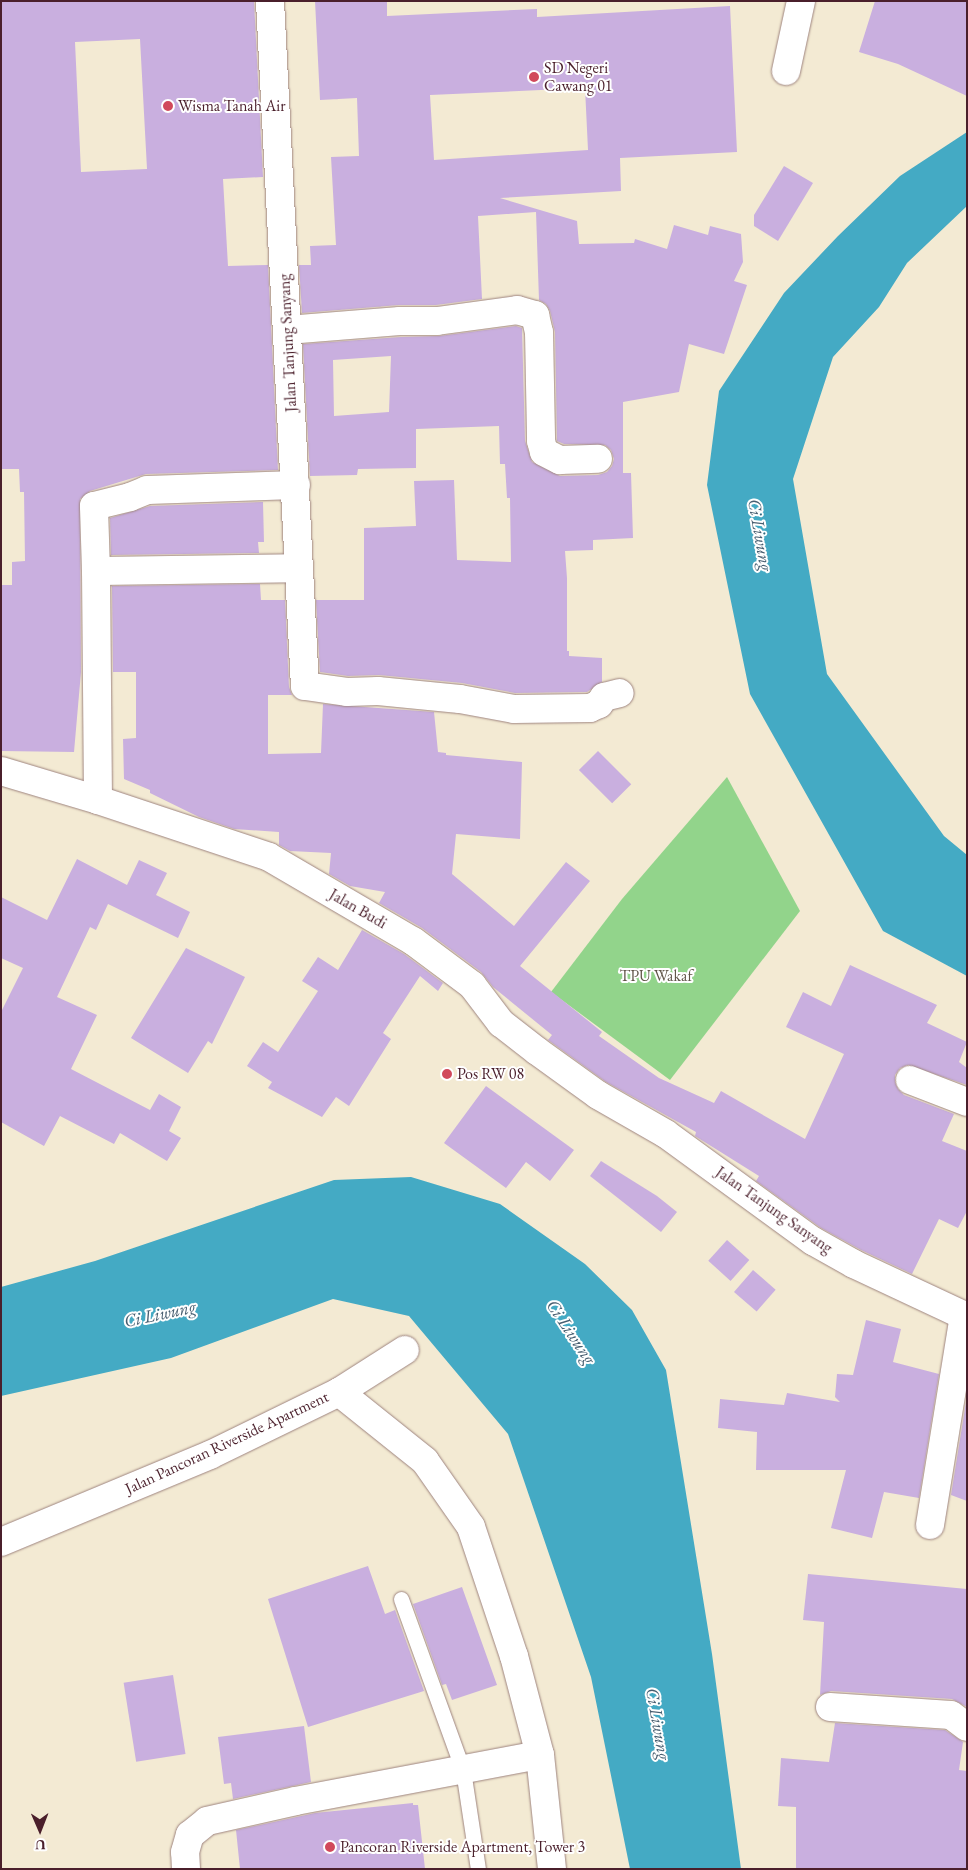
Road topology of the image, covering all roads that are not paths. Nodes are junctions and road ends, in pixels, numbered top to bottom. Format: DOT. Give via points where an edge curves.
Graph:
graph roads {
  1 [pos="270,1"];
  2 [pos="801,1"];
  3 [pos="786,71"];
  4 [pos="287,330"];
  5 [pos="598,459"];
  6 [pos="296,485"];
  7 [pos="299,568"];
  8 [pos="96,571"];
  9 [pos="620,693"];
  10 [pos="1,771"];
  11 [pos="98,800"];
  12 [pos="910,1080"];
  13 [pos="967,1102"];
  14 [pos="666,1134"];
  15 [pos="965,1317"];
  16 [pos="405,1350"];
  17 [pos="339,1392"];
  18 [pos="930,1525"];
  19 [pos="1,1542"];
  20 [pos="400,1599"];
  21 [pos="830,1707"];
  22 [pos="967,1727"];
  23 [pos="540,1755"];
  24 [pos="463,1770"];
  25 [pos="186,1869"];
  26 [pos="478,1869"];
  27 [pos="552,1869"];
  1 -- 4 [label="street, Jalan Tanjung Sanyang"];
  2 -- 3 [label="street"];
  4 -- 5 [label="street" via="437,321 518,310 535,315 539,332 541,441 544,452 560,460"];
  4 -- 6 [label="street, Jalan Tanjung Sanyang"];
  6 -- 7 [label="street, Jalan Tanjung Sanyang"];
  6 -- 8 [label="street" via="147,490 94,506"];
  7 -- 8 [label="street"];
  7 -- 9 [label="street, Jalan Tanjung Sanyang" via="305,686 460,699 514,709 590,708 604,697"];
  8 -- 11 [label="street"];
  10 -- 11 [label="street, Jalan Budi"];
  11 -- 14 [label="street, Jalan Budi" via="269,857 413,941 472,985 501,1023 537,1051 598,1095"];
  12 -- 13 [label="street"];
  14 -- 15 [label="street, Jalan Tanjung Sanyang" via="813,1241"];
  15 -- 18 [label="street"];
  16 -- 17 [label="street"];
  17 -- 19 [label="street, Jalan Pancoran Riverside Apartment" via="210,1455"];
  17 -- 23 [label="street, Jalan Pancoran Riverside Apartment" via="425,1461 471,1527 514,1656"];
  20 -- 24 [label="lane"];
  21 -- 22 [label="street" via="951,1715"];
  23 -- 24 [label="street"];
  23 -- 27 [label="street, Jalan Pancoran Riverside Apartment"];
  24 -- 25 [label="street" via="207,1821 190,1834 185,1852"];
  24 -- 26 [label="lane"];
}
